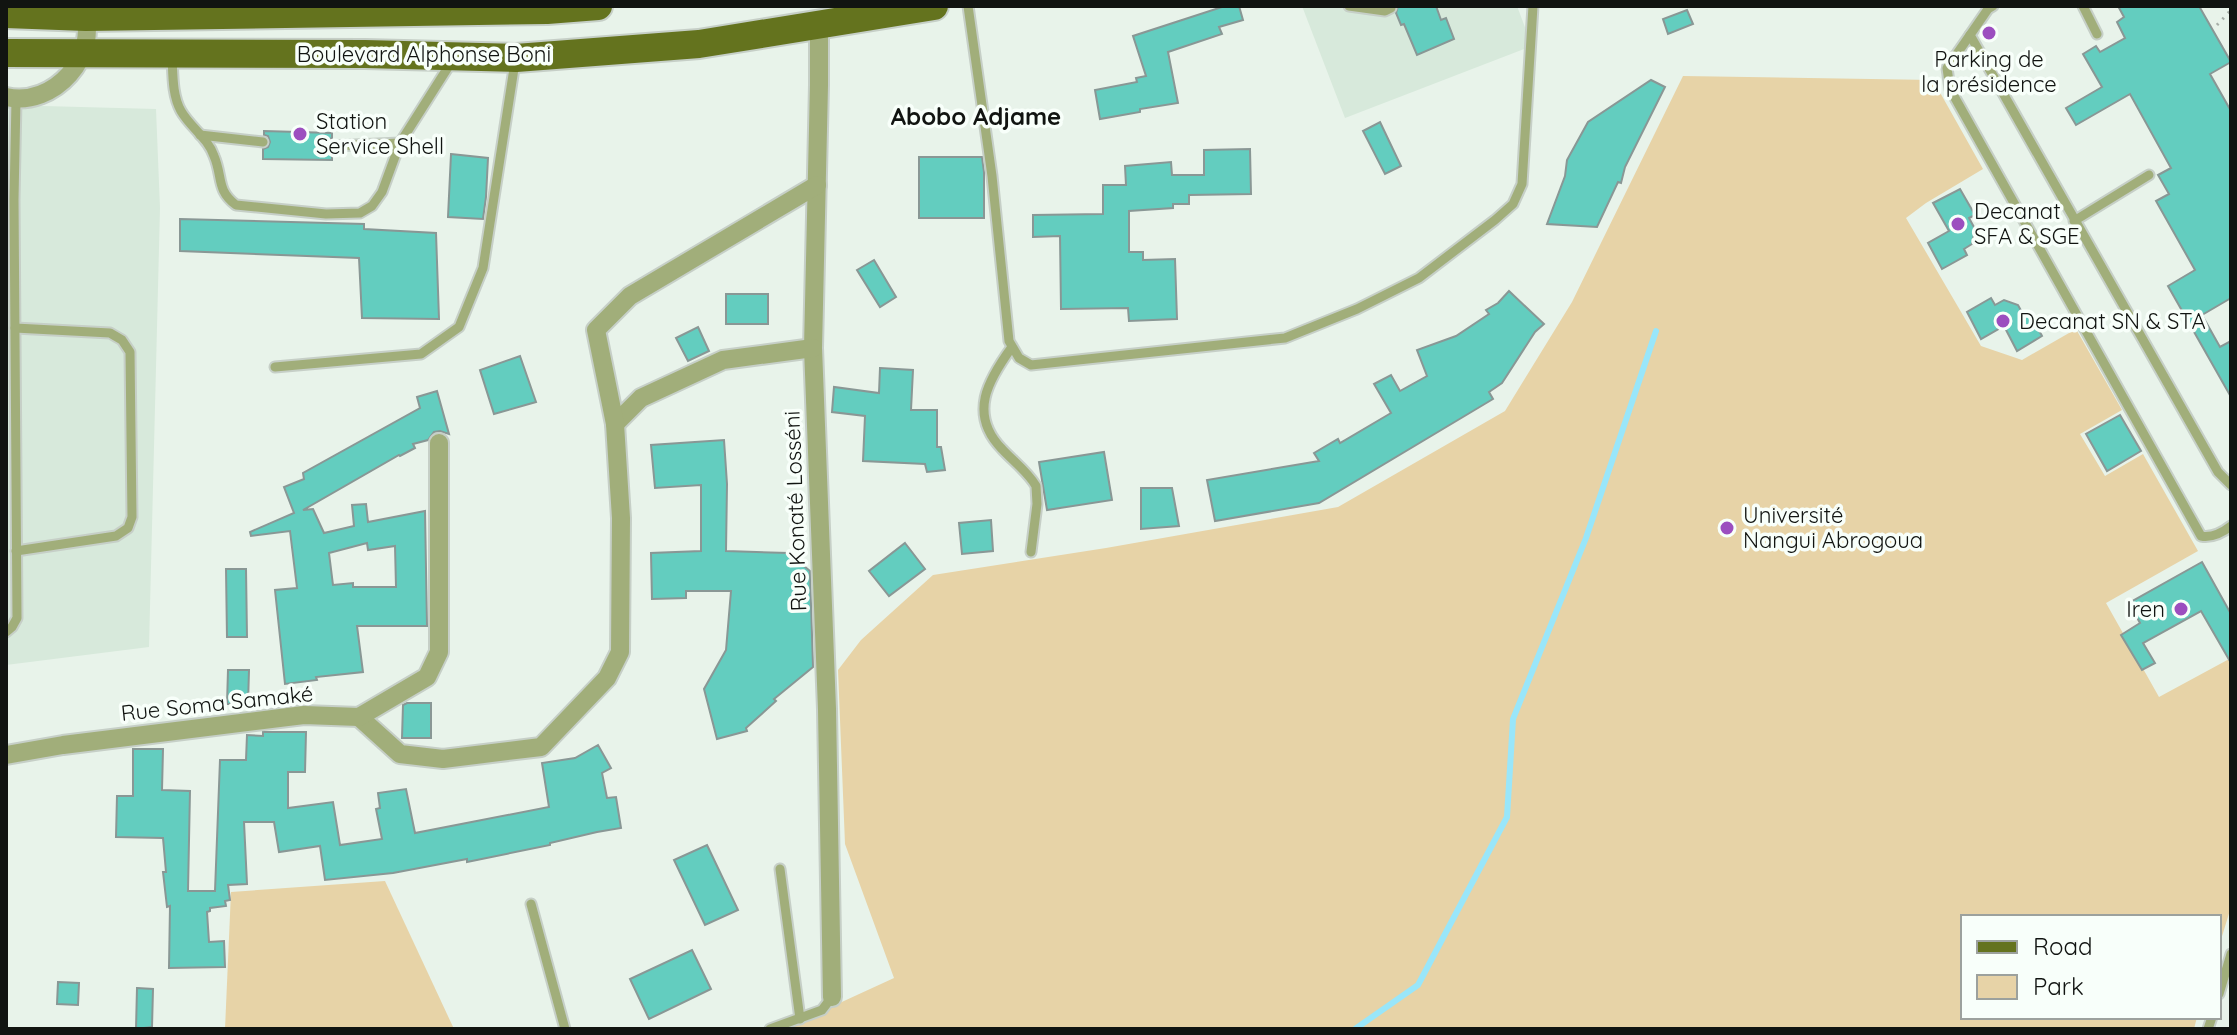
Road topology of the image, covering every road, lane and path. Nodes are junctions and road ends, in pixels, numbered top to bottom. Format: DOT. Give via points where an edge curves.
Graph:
graph roads {
  1 [pos="598,6"];
  2 [pos="934,6"];
  3 [pos="968,6"];
  4 [pos="1349,6"];
  5 [pos="1533,6"];
  6 [pos="1993,6"];
  7 [pos="2083,6"];
  8 [pos="1391,8"];
  9 [pos="2231,10"];
  10 [pos="84,11"];
  11 [pos="6,14"];
  12 [pos="819,24"];
  13 [pos="2217,25"];
  14 [pos="2097,34"];
  15 [pos="1970,35"];
  16 [pos="6,53"];
  17 [pos="83,54"];
  18 [pos="172,54"];
  19 [pos="456,55"];
  20 [pos="516,58"];
  21 [pos="11,98"];
  22 [pos="200,135"];
  23 [pos="263,142"];
  24 [pos="400,143"];
  25 [pos="332,146"];
  26 [pos="2149,175"];
  27 [pos="817,185"];
  28 [pos="10,198"];
  29 [pos="2074,221"];
  30 [pos="15,328"];
  31 [pos="1012,347"];
  32 [pos="813,348"];
  33 [pos="275,367"];
  34 [pos="615,424"];
  35 [pos="439,443"];
  36 [pos="2231,485"];
  37 [pos="11,518"];
  38 [pos="2231,526"];
  39 [pos="16,551"];
  40 [pos="1031,552"];
  41 [pos="6,632"];
  42 [pos="359,717"];
  43 [pos="6,755"];
  44 [pos="780,869"];
  45 [pos="531,904"];
  46 [pos="2231,954"];
  47 [pos="2221,987"];
  48 [pos="832,997"];
  49 [pos="800,1019"];
  50 [pos="565,1029"];
  51 [pos="770,1029"];
  1 -- 10 [label="main road, Boulevard Alphonse Boni"];
  2 -- 12 [label="main road, Boulevard Alphonse Boni"];
  3 -- 31 [label="lane"];
  4 -- 8 [label="lane"];
  5 -- 31 [label="lane" via="1522,184 1513,204 1419,278 1357,309 1268,341 1031,365"];
  6 -- 15 [label="lane"];
  7 -- 14 [label="lane"];
  9 -- 13 [label="path"];
  10 -- 11 [label="main road, Boulevard Alphonse Boni"];
  10 -- 17 [label="street"];
  12 -- 20 [label="main road, Boulevard Alphonse Boni" via="699,44"];
  12 -- 27 [label="street, Rue Konaté Losséni"];
  15 -- 29 [label="lane"];
  15 -- 38 [label="lane" via="1947,68 1950,89 2201,536"];
  16 -- 17 [label="main road, Boulevard Alphonse Boni"];
  17 -- 18 [label="main road, Boulevard Alphonse Boni"];
  17 -- 21 [label="street" via="67,78 44,94"];
  18 -- 19 [label="main road, Boulevard Alphonse Boni"];
  18 -- 22 [label="lane" via="181,111"];
  19 -- 20 [label="main road, Boulevard Alphonse Boni"];
  19 -- 24 [label="lane"];
  20 -- 33 [label="lane" via="483,268 459,327 421,354"];
  21 -- 28 [label="lane"];
  22 -- 23 [label="lane"];
  22 -- 24 [label="lane" via="214,153 221,189 236,205 326,214 360,213 372,206"];
  24 -- 25 [label="lane"];
  26 -- 29 [label="lane"];
  27 -- 32 [label="street, Rue Konaté Losséni"];
  27 -- 34 [label="street" via="630,296 596,330"];
  28 -- 30 [label="lane"];
  29 -- 36 [label="lane" via="2218,472"];
  30 -- 37 [label="lane"];
  30 -- 39 [label="lane" via="110,333 130,352 132,517 128,528 116,536"];
  31 -- 40 [label="lane" via="985,394 983,413 999,447 1036,486"];
  32 -- 34 [label="street" via="723,360 641,398"];
  32 -- 48 [label="street, Rue Konaté Losséni"];
  34 -- 42 [label="street" via="620,652 607,678 541,747 443,759 400,754"];
  35 -- 42 [label="street" via="439,652 427,677"];
  37 -- 39 [label="lane"];
  39 -- 41 [label="lane" via="17,618"];
  42 -- 43 [label="street, Rue Soma Samaké" via="304,715"];
  44 -- 49 [label="lane"];
  45 -- 50 [label="lane"];
  46 -- 47 [label="lane"];
  48 -- 49 [label="lane" via="822,1010"];
  49 -- 51 [label="lane"];
}
